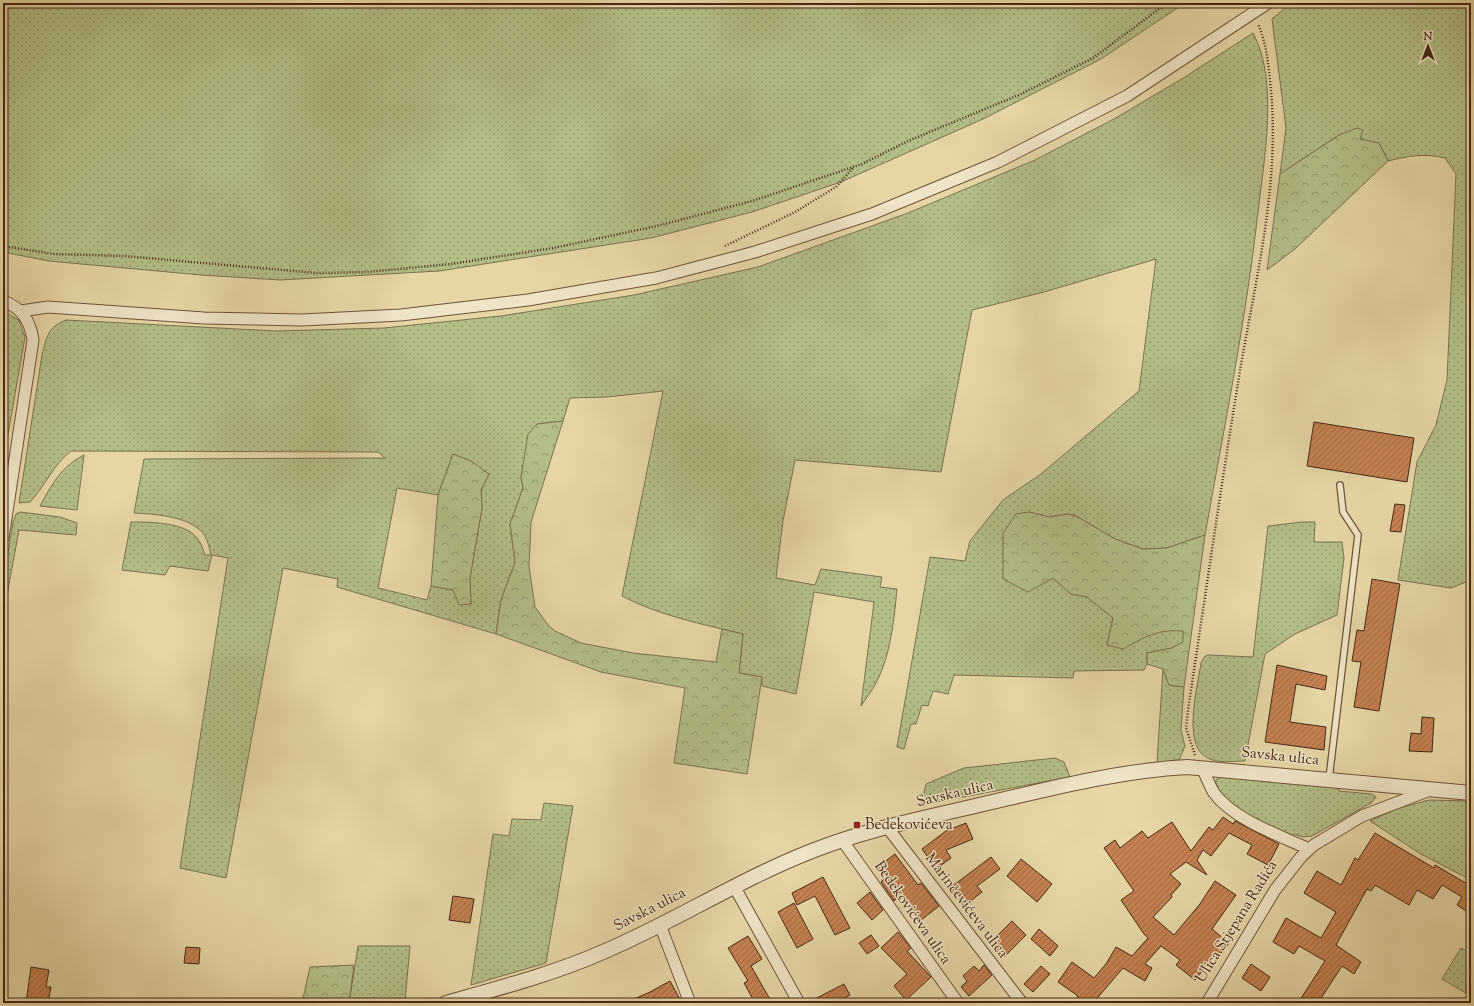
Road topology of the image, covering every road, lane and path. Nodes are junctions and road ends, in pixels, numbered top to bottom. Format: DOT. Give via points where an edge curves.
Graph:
graph roads {
  1 [pos="1167,3"];
  2 [pos="1268,3"];
  3 [pos="1253,13"];
  4 [pos="854,167"];
  5 [pos="3,246"];
  6 [pos="722,247"];
  7 [pos="3,301"];
  8 [pos="21,311"];
  9 [pos="1340,485"];
  10 [pos="3,538"];
  11 [pos="1202,768"];
  12 [pos="1329,779"];
  13 [pos="1431,790"];
  14 [pos="1471,793"];
  15 [pos="886,827"];
  16 [pos="842,840"];
  17 [pos="1309,849"];
  18 [pos="734,886"];
  19 [pos="660,925"];
  20 [pos="446,1003"];
  21 [pos="690,1003"];
  22 [pos="799,1003"];
  23 [pos="958,1003"];
  24 [pos="1022,1003"];
  25 [pos="1207,1003"];
  1 -- 4 [label="path" via="1093,58 1021,94 908,141"];
  2 -- 3 [label="street"];
  3 -- 8 [label="street" via="1128,96 998,162 872,214 755,252 656,278 528,300 401,315 302,320 204,318 48,307"];
  3 -- 11 [label="path" via="1266,46 1273,141 1269,200 1256,288 1237,386 1186,728"];
  4 -- 5 [label="path" via="752,201 657,226 553,248 451,264 367,272 317,273 124,256 54,254"];
  4 -- 6 [label="path" via="829,192 795,212"];
  7 -- 8 [label="street"];
  8 -- 10 [label="street" via="31,326 33,348"];
  9 -- 12 [label="lane" via="1343,512 1358,535"];
  11 -- 12 [label="street, Savska ulica"];
  11 -- 15 [label="street, Savska ulica" via="1148,770 1095,779"];
  11 -- 17 [label="street" via="1214,792 1231,810"];
  12 -- 13 [label="street, Savska ulica"];
  13 -- 14 [label="street, Ulica Stjepana Radića"];
  13 -- 17 [label="street, Ulica Stjepana Radića" via="1362,816"];
  15 -- 16 [label="street, Savska ulica"];
  15 -- 24 [label="street, Marinčevićeva ulica"];
  16 -- 18 [label="street, Savska ulica" via="812,850"];
  16 -- 23 [label="street, Bedekovićeva ulica"];
  17 -- 25 [label="street, Ulica Stjepana Radića" via="1279,884"];
  18 -- 19 [label="street, Savska ulica"];
  18 -- 22 [label="street"];
  19 -- 20 [label="street, Savska ulica" via="568,966"];
  19 -- 21 [label="street"];
}
